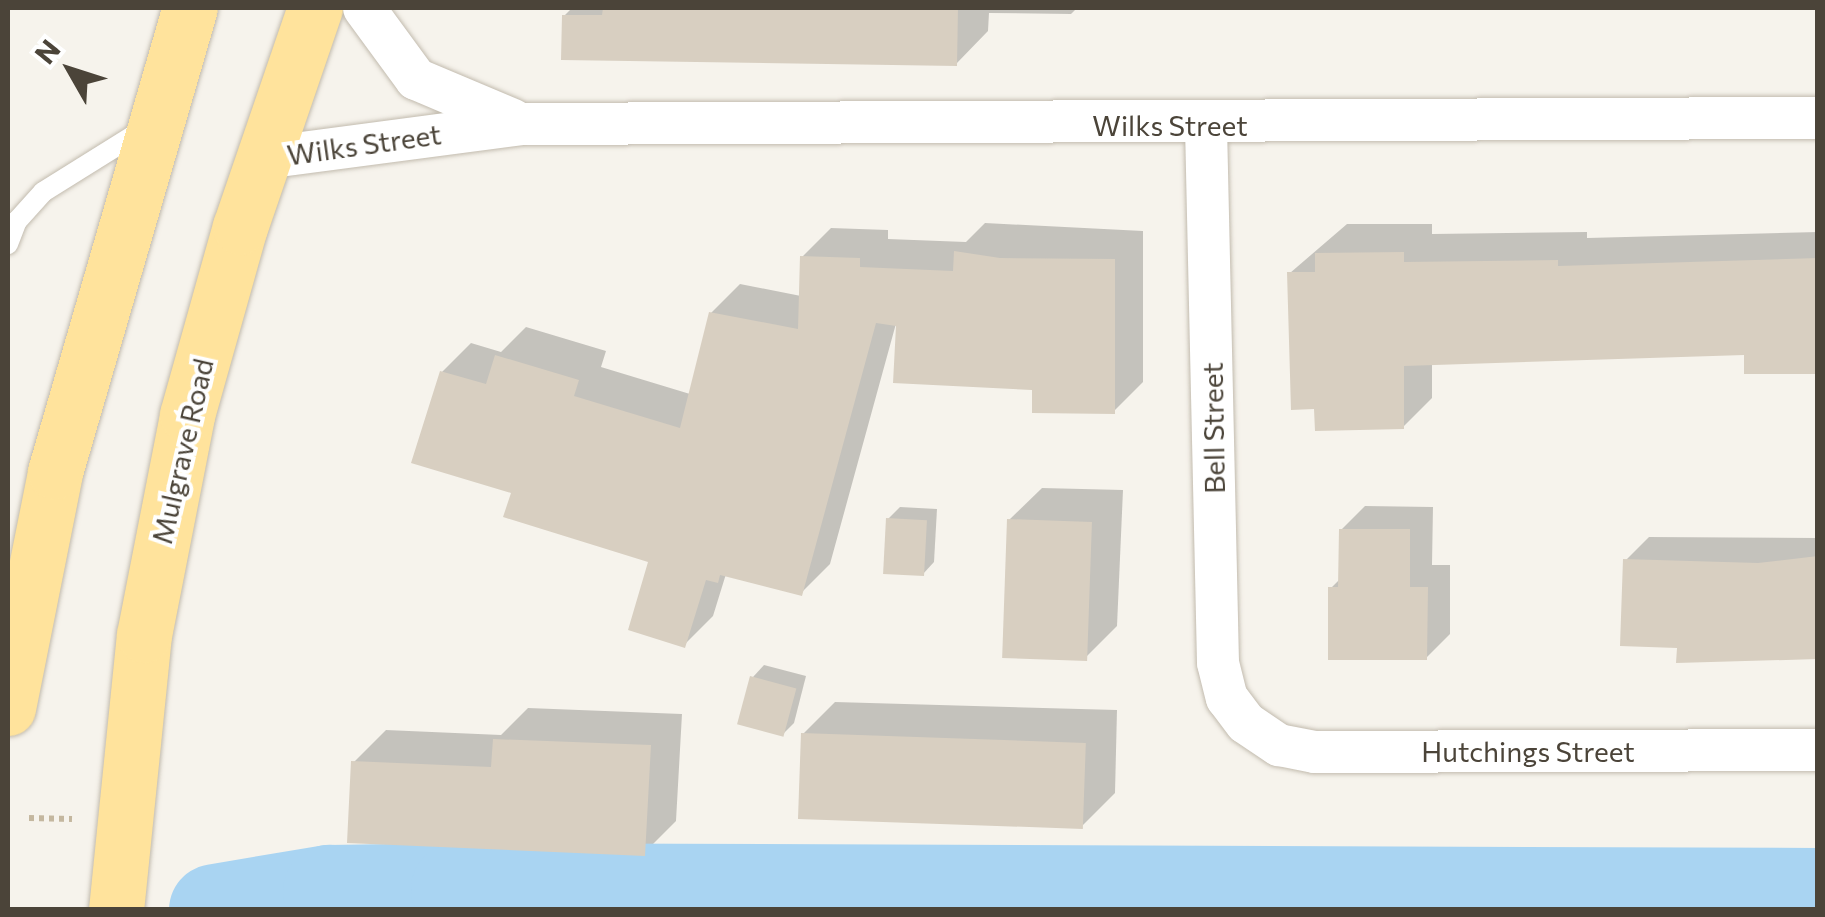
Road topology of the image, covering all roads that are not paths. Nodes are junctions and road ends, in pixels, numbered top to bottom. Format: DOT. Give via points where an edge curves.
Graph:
graph roads {
  1 [pos="190,8"];
  2 [pos="315,8"];
  3 [pos="364,8"];
  4 [pos="1818,118"];
  5 [pos="155,122"];
  6 [pos="523,124"];
  7 [pos="1206,126"];
  8 [pos="264,158"];
  9 [pos="8,244"];
  10 [pos="10,678"];
  11 [pos="1246,723"];
  12 [pos="1818,750"];
  13 [pos="118,886"];
  1 -- 5 [label="main road"];
  2 -- 8 [label="main road, Mulgrave Road"];
  3 -- 6 [label="street, Wilks Street" via="416,79"];
  4 -- 7 [label="street, Wilks Street"];
  5 -- 9 [label="lane" via="43,192 16,221"];
  5 -- 10 [label="main road" via="55,472"];
  6 -- 7 [label="street, Wilks Street"];
  6 -- 8 [label="street, Wilks Street"];
  7 -- 11 [label="street, Bell Street" via="1218,663 1227,698"];
  8 -- 13 [label="main road, Mulgrave Road" via="210,327 164,524 144,635"];
  11 -- 12 [label="street, Hutchings Street" via="1279,745 1314,752"];
}
